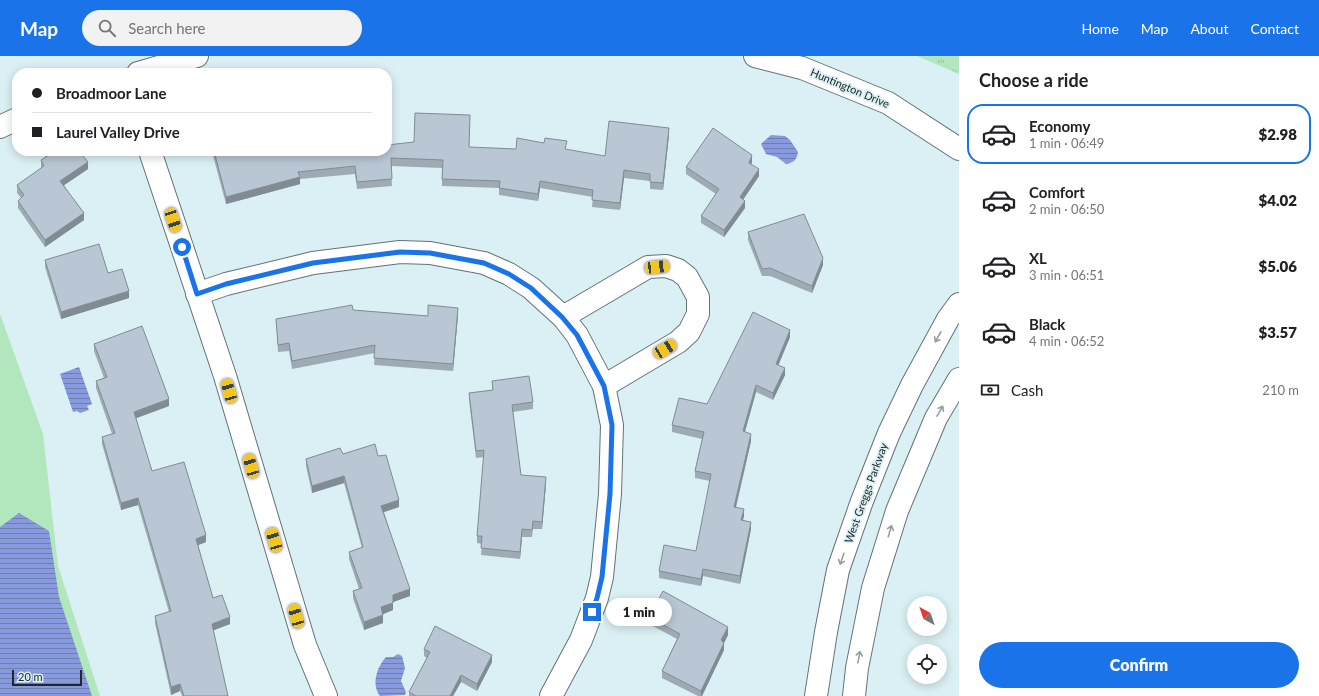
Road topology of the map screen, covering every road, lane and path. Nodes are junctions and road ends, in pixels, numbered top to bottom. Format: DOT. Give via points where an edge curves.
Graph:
graph roads {
  1 [pos="197,56"];
  2 [pos="755,56"];
  3 [pos="155,68"];
  4 [pos="12,121"];
  5 [pos="0,127"];
  6 [pos="959,149"];
  7 [pos="152,156"];
  8 [pos="197,294"];
  9 [pos="959,304"];
  10 [pos="562,317"];
  11 [pos="959,379"];
  12 [pos="604,386"];
  13 [pos="326,696"];
  14 [pos="552,696"];
  15 [pos="816,696"];
  16 [pos="854,696"];
  1 -- 3 [label="street"];
  2 -- 6 [label="street, Huntington Drive" via="802,68 888,103"];
  4 -- 5 [label="street"];
  7 -- 8 [label="street"];
  8 -- 10 [label="street" via="226,284 313,263 400,252 430,253 484,263 509,274 531,288"];
  8 -- 13 [label="street" via="225,376 305,645"];
  9 -- 15 [label="street, West Greggs Parkway, one-way" via="912,385 889,433 862,501 838,570"];
  10 -- 12 [label="street" via="577,335"];
  10 -- 12 [label="street" via="648,268 666,266 678,270 687,278 698,297 698,314 689,332 678,342"];
  16 -- 11 [label="street, one-way" via="873,588 897,511 936,418"];
  12 -- 14 [label="street" via="612,425 610,494 602,577 581,640"];
}
